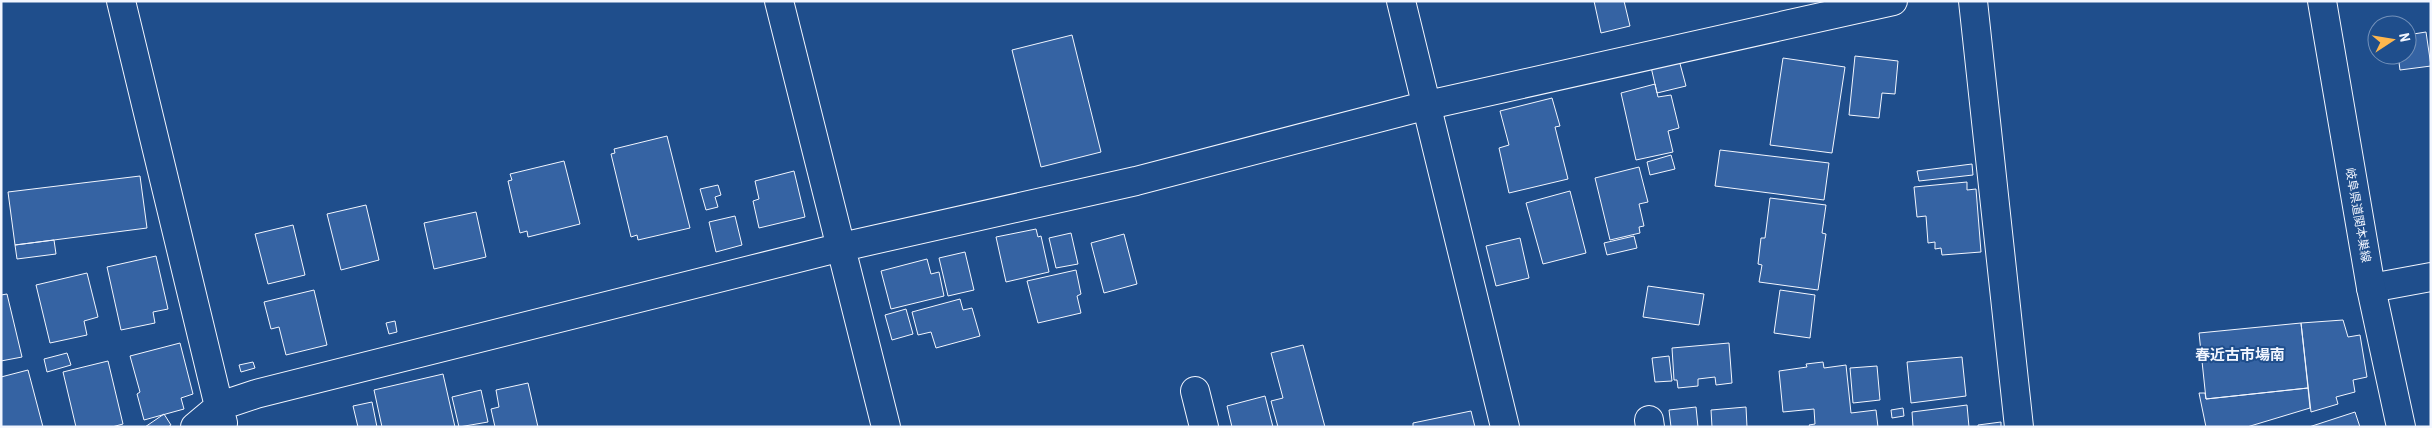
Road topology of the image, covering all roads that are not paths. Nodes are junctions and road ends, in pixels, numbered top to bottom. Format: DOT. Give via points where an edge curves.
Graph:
graph roads {
  1 [pos="122,1"];
  2 [pos="779,1"];
  3 [pos="1401,1"];
  4 [pos="1893,1"];
  5 [pos="1973,1"];
  6 [pos="2322,1"];
  7 [pos="1428,105"];
  8 [pos="842,247"];
  9 [pos="2431,277"];
  10 [pos="2371,288"];
  11 [pos="1195,391"];
  12 [pos="222,416"];
  13 [pos="196,427"];
  14 [pos="886,427"];
  15 [pos="1204,427"];
  16 [pos="1505,427"];
  17 [pos="2019,427"];
  18 [pos="2400,427"];
  1 -- 12 [label="street"];
  2 -- 8 [label="street"];
  3 -- 7 [label="street"];
  4 -- 7 [label="street"];
  5 -- 17 [label="street"];
  6 -- 10 [label="street, 岐阜県道関本巣線"];
  7 -- 8 [label="street" via="1126,184"];
  7 -- 16 [label="street"];
  8 -- 12 [label="street" via="256,394"];
  8 -- 14 [label="street"];
  9 -- 10 [label="street"];
  10 -- 18 [label="street, 岐阜県道関本巣線"];
  11 -- 15 [label="street"];
  12 -- 13 [label="street"];
}
